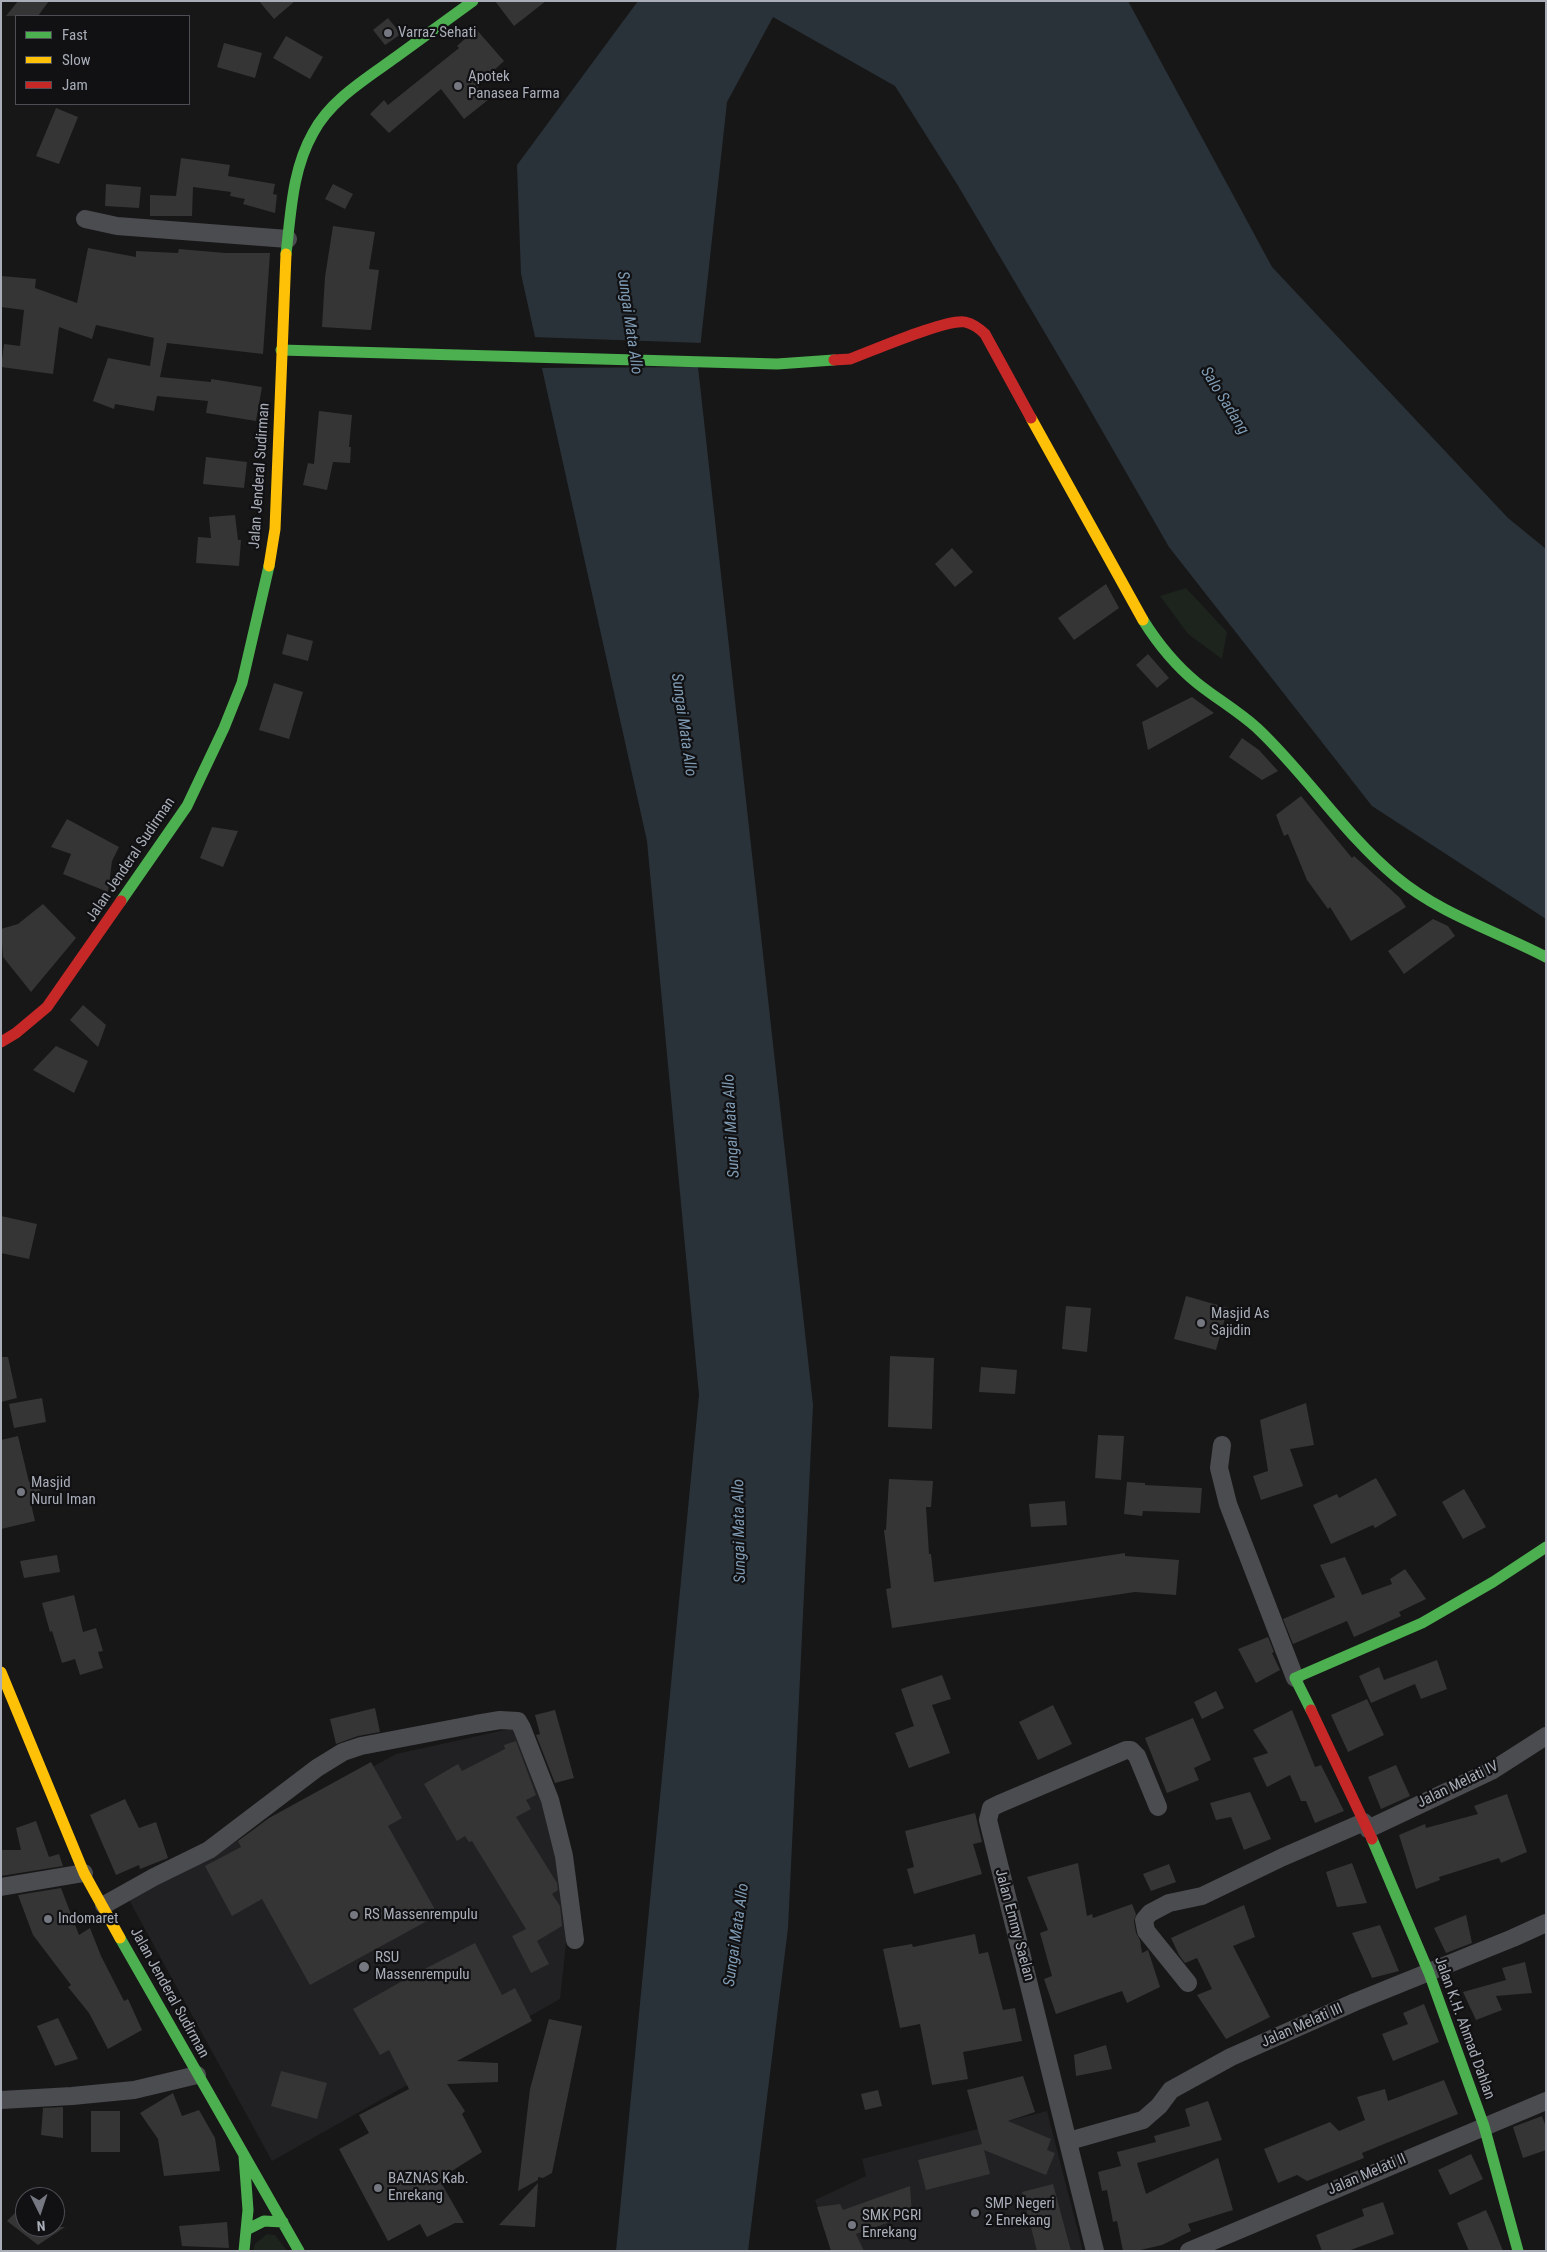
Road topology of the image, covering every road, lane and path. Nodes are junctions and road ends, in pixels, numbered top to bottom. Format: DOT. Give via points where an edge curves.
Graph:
graph roads {
  1 [pos="473,1"];
  2 [pos="85,220"];
  3 [pos="288,239"];
  4 [pos="281,350"];
  5 [pos="1546,958"];
  6 [pos="1,1042"];
  7 [pos="1222,1445"];
  8 [pos="1546,1547"];
  9 [pos="1,1672"];
  10 [pos="1296,1678"];
  11 [pos="1546,1736"];
  12 [pos="1158,1806"];
  13 [pos="1366,1825"];
  14 [pos="84,1873"];
  15 [pos="1,1887"];
  16 [pos="104,1905"];
  17 [pos="1546,1923"];
  18 [pos="575,1940"];
  19 [pos="1429,1973"];
  20 [pos="1188,1983"];
  21 [pos="196,2075"];
  22 [pos="1,2100"];
  23 [pos="1546,2101"];
  24 [pos="1484,2126"];
  25 [pos="1068,2141"];
  26 [pos="244,2156"];
  27 [pos="283,2222"];
  28 [pos="246,2230"];
  29 [pos="244,2251"];
  30 [pos="299,2251"];
  31 [pos="1095,2251"];
  32 [pos="1189,2251"];
  33 [pos="1518,2251"];
  1 -- 3 [label="main road, Jalan Jenderal Sudirman" via="365,79 324,116 304,152 293,189"];
  2 -- 3 [label="street" via="117,226"];
  3 -- 4 [label="main road, Jalan Jenderal Sudirman"];
  4 -- 5 [label="main road" via="777,364 850,359 942,325 964,322 976,326 986,334 1136,609 1170,660 1245,717 1396,877 1437,905"];
  4 -- 6 [label="main road, Jalan Jenderal Sudirman" via="275,528 242,684 186,806 164,839 47,1007 16,1034"];
  7 -- 10 [label="street" via="1219,1468 1228,1504"];
  8 -- 10 [label="main road" via="1422,1623"];
  9 -- 14 [label="main road, Jalan Jenderal Sudirman"];
  10 -- 13 [label="main road, Jalan K.H. Ahmad Dahlan"];
  11 -- 13 [label="street, Jalan Melati IV" via="1493,1770"];
  12 -- 25 [label="street, Jalan Emmy Saelan" via="1137,1756 1126,1750 991,1808 988,1820"];
  13 -- 19 [label="main road, Jalan K.H. Ahmad Dahlan"];
  13 -- 20 [label="street, Jalan Melati IV" via="1283,1857 1202,1896 1168,1903 1150,1914 1144,1920 1146,1931"];
  14 -- 15 [label="street"];
  14 -- 16 [label="main road, Jalan Jenderal Sudirman"];
  16 -- 18 [label="street" via="209,1850 343,1752 386,1741 511,1720 518,1721 522,1728 550,1800 564,1856"];
  16 -- 21 [label="main road, Jalan Jenderal Sudirman"];
  17 -- 19 [label="street, Jalan Melati III"];
  19 -- 24 [label="main road, Jalan K.H. Ahmad Dahlan"];
  19 -- 25 [label="street, Jalan Melati III" via="1232,2057 1171,2090 1143,2120"];
  21 -- 22 [label="street" via="125,2091"];
  21 -- 26 [label="main road, Jalan Jenderal Sudirman"];
  23 -- 24 [label="street, Jalan Melati II"];
  24 -- 32 [label="street, Jalan Melati II"];
  24 -- 33 [label="main road, Jalan K.H. Ahmad Dahlan"];
  25 -- 31 [label="street, Jalan Emmy Saelan"];
  26 -- 27 [label="main road"];
  26 -- 28 [label="main road, Jalan Jenderal Sudirman" via="248,2193"];
  27 -- 28 [label="main road" via="265,2220"];
  27 -- 30 [label="main road"];
  28 -- 29 [label="main road, Jalan Jenderal Sudirman"];
}
